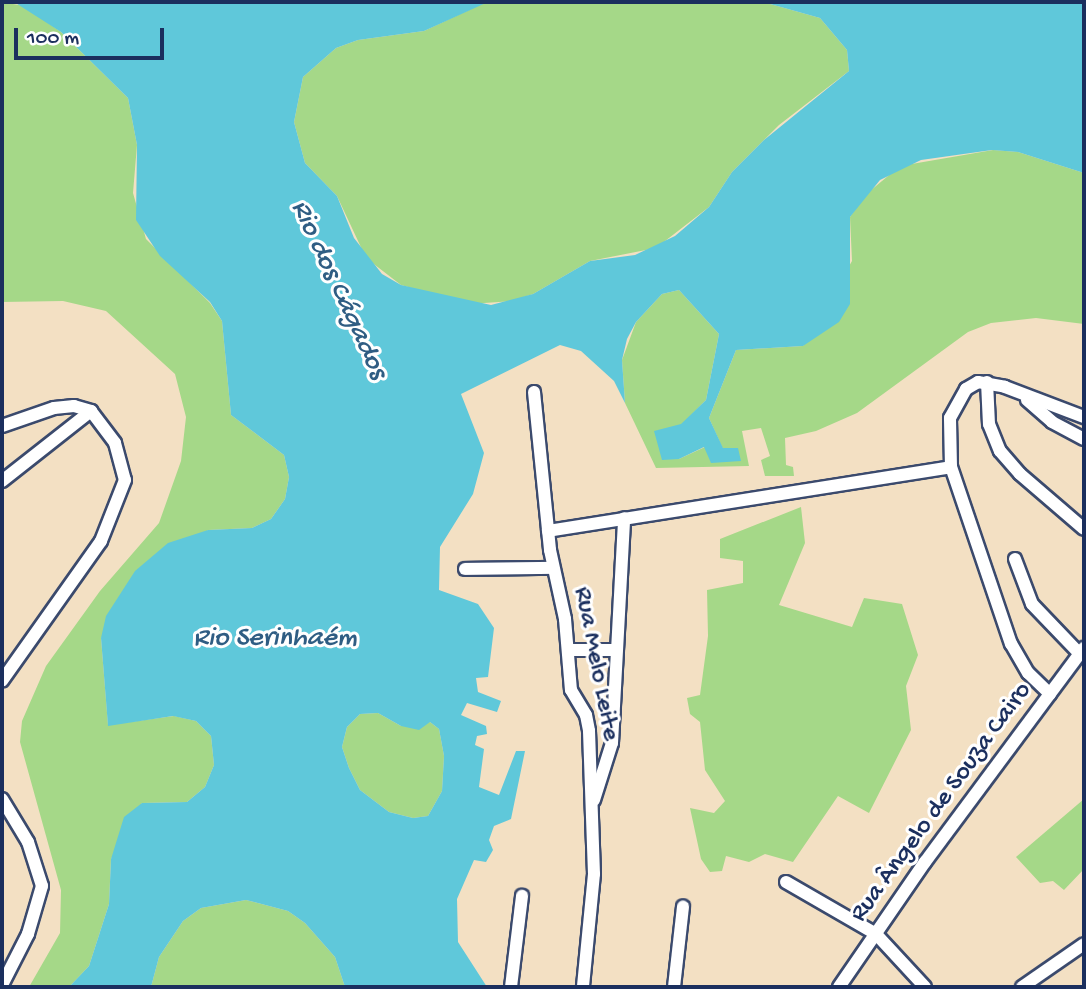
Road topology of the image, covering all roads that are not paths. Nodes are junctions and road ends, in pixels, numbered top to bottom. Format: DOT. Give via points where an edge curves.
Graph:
graph roads {
  1 [pos="987,382"];
  2 [pos="534,392"];
  3 [pos="1022,394"];
  4 [pos="91,411"];
  5 [pos="1084,417"];
  6 [pos="2,426"];
  7 [pos="1084,439"];
  8 [pos="951,467"];
  9 [pos="2,481"];
  10 [pos="624,518"];
  11 [pos="1084,529"];
  12 [pos="548,531"];
  13 [pos="1015,559"];
  14 [pos="553,568"];
  15 [pos="465,569"];
  16 [pos="569,650"];
  17 [pos="616,650"];
  18 [pos="1082,650"];
  19 [pos="2,681"];
  20 [pos="1049,694"];
  21 [pos="2,799"];
  22 [pos="593,803"];
  23 [pos="786,882"];
  24 [pos="522,896"];
  25 [pos="683,908"];
  26 [pos="876,934"];
  27 [pos="1084,944"];
  28 [pos="2,985"];
  29 [pos="511,987"];
  30 [pos="583,987"];
  31 [pos="674,987"];
  32 [pos="839,987"];
  33 [pos="925,987"];
  34 [pos="1022,987"];
  1 -- 3 [label="street"];
  1 -- 8 [label="street" via="970,385 955,406 950,418"];
  1 -- 11 [label="street" via="989,424 1000,451"];
  2 -- 12 [label="street, Rua Melo Leite"];
  3 -- 5 [label="street"];
  3 -- 7 [label="street" via="1052,422"];
  4 -- 6 [label="street" via="74,406 54,408"];
  4 -- 9 [label="street"];
  4 -- 19 [label="street" via="105,426 124,464 125,480 116,513"];
  8 -- 10 [label="street"];
  8 -- 20 [label="street" via="1011,644 1028,673"];
  10 -- 12 [label="street"];
  10 -- 17 [label="street"];
  12 -- 14 [label="street, Rua Melo Leite"];
  13 -- 18 [label="street" via="1032,604"];
  14 -- 15 [label="street"];
  14 -- 16 [label="street, Rua Melo Leite"];
  16 -- 17 [label="street"];
  16 -- 22 [label="street, Rua Melo Leite" via="571,690 588,721"];
  17 -- 22 [label="street" via="612,743"];
  18 -- 20 [label="street, Rua Ângelo de Souza Cairo"];
  20 -- 26 [label="street, Rua Ângelo de Souza Cairo"];
  21 -- 28 [label="street" via="28,842 42,886 28,934"];
  22 -- 30 [label="street, Rua Melo Leite" via="593,907"];
  23 -- 26 [label="street"];
  24 -- 29 [label="street"];
  25 -- 31 [label="street"];
  26 -- 32 [label="street, Rua Ângelo de Souza Cairo"];
  26 -- 33 [label="street"];
  27 -- 34 [label="street"];
}
